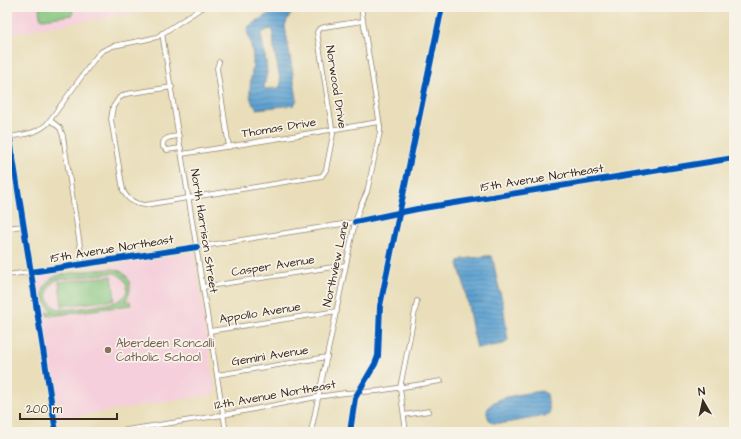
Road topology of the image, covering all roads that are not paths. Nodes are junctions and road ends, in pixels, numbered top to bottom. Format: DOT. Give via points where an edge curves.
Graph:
graph roads {
  1 [pos="203,7"];
  2 [pos="361,7"];
  3 [pos="363,21"];
  4 [pos="162,33"];
  5 [pos="219,62"];
  6 [pos="172,87"];
  7 [pos="7,120"];
  8 [pos="51,121"];
  9 [pos="379,122"];
  10 [pos="333,130"];
  11 [pos="8,136"];
  12 [pos="179,136"];
  13 [pos="229,146"];
  14 [pos="181,148"];
  15 [pos="182,154"];
  16 [pos="734,158"];
  17 [pos="17,181"];
  18 [pos="7,182"];
  19 [pos="189,198"];
  20 [pos="355,222"];
  21 [pos="24,226"];
  22 [pos="7,228"];
  23 [pos="197,247"];
  24 [pos="83,265"];
  25 [pos="346,265"];
  26 [pos="31,272"];
  27 [pos="7,276"];
  28 [pos="203,287"];
  29 [pos="417,301"];
  30 [pos="337,311"];
  31 [pos="210,331"];
  32 [pos="327,357"];
  33 [pos="217,375"];
  34 [pos="441,381"];
  35 [pos="400,388"];
  36 [pos="317,397"];
  37 [pos="429,411"];
  38 [pos="223,414"];
  39 [pos="404,415"];
  40 [pos="56,432"];
  41 [pos="113,432"];
  42 [pos="226,432"];
  43 [pos="311,432"];
  44 [pos="406,432"];
  1 -- 4 [label="street"];
  2 -- 3 [label="street, Northview Lane"];
  3 -- 9 [label="street, Northview Lane"];
  3 -- 10 [label="street, Norwood Drive" via="324,27 317,32"];
  4 -- 6 [label="street, North Harrison Street"];
  4 -- 8 [label="street" via="153,38 118,44 102,51"];
  5 -- 13 [label="street" via="217,68"];
  6 -- 12 [label="street, North Harrison Street"];
  6 -- 19 [label="street" via="122,96 112,107 111,119 123,190 128,199 145,205"];
  7 -- 11 [label="street"];
  8 -- 11 [label="street" via="39,130"];
  8 -- 24 [label="street" via="60,128 63,136"];
  9 -- 10 [label="street, Thomas Drive"];
  9 -- 20 [label="street, Northview Lane" via="380,132 367,192"];
  10 -- 13 [label="street, Thomas Drive"];
  10 -- 19 [label="street, Norwood Drive" via="326,170 322,176"];
  11 -- 17 [label="street"];
  12 -- 14 [label="street, North Harrison Street"];
  12 -- 14 [label="street" via="167,138 162,143 167,150"];
  13 -- 15 [label="street, Thomas Drive"];
  14 -- 15 [label="street, North Harrison Street"];
  15 -- 19 [label="street, North Harrison Street"];
  16 -- 20 [label="street, 15th Avenue Northeast" via="417,209"];
  17 -- 18 [label="street"];
  17 -- 21 [label="street"];
  19 -- 23 [label="street, North Harrison Street"];
  20 -- 23 [label="street, 15th Avenue Northeast"];
  20 -- 25 [label="street, Northview Lane"];
  21 -- 22 [label="street"];
  21 -- 26 [label="street"];
  23 -- 24 [label="street, 15th Avenue Northeast"];
  23 -- 28 [label="street, North Harrison Street"];
  24 -- 26 [label="street, 15th Avenue Northeast"];
  25 -- 28 [label="street, Casper Avenue"];
  25 -- 30 [label="street, Northview Lane"];
  26 -- 27 [label="street, 15th Avenue Northeast"];
  26 -- 40 [label="street"];
  28 -- 31 [label="street, North Harrison Street"];
  29 -- 35 [label="street"];
  30 -- 31 [label="street, Appollo Avenue"];
  30 -- 32 [label="street, Northview Lane"];
  31 -- 33 [label="street, North Harrison Street"];
  32 -- 33 [label="street, Gemini Avenue"];
  32 -- 36 [label="street, Northview Lane"];
  33 -- 38 [label="street, North Harrison Street"];
  34 -- 35 [label="street, 12th Avenue Northeast"];
  35 -- 36 [label="street, 12th Avenue Northeast"];
  35 -- 39 [label="street"];
  36 -- 38 [label="street, 12th Avenue Northeast"];
  36 -- 43 [label="street, Northview Lane"];
  37 -- 39 [label="street"];
  38 -- 41 [label="street, 12th Avenue Northeast"];
  38 -- 42 [label="street, North Harrison Street"];
  39 -- 44 [label="street"];
}
